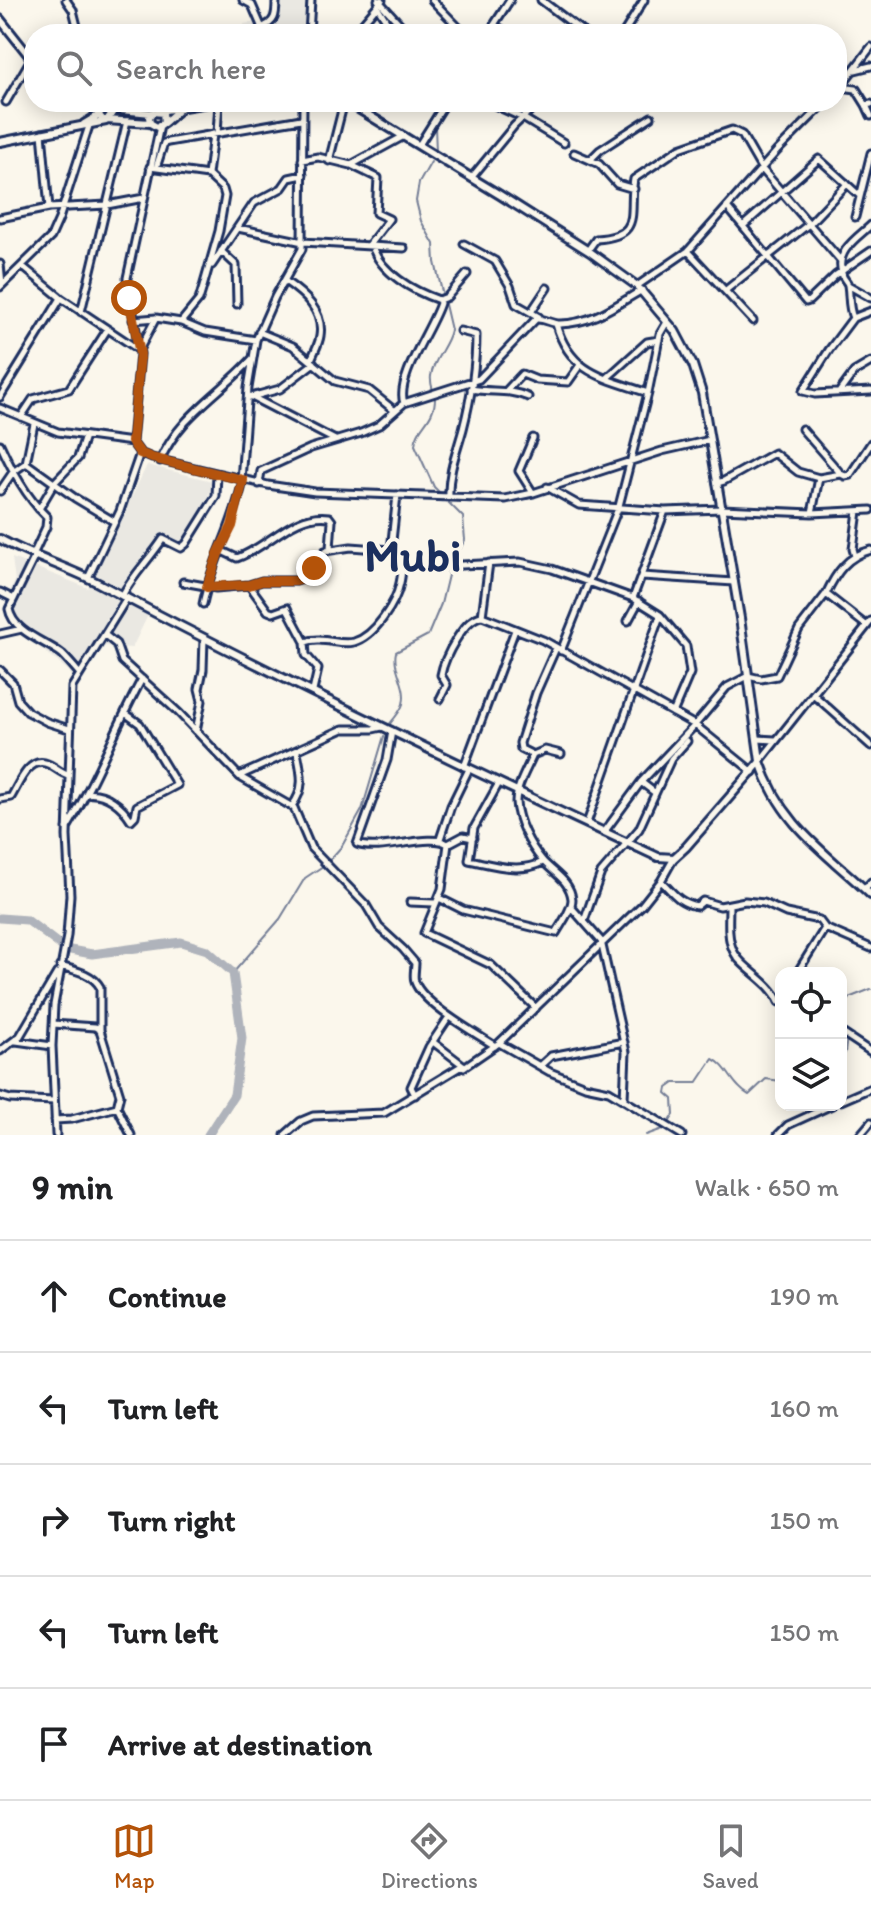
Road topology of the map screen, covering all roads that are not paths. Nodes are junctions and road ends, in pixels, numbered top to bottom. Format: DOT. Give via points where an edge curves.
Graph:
graph roads {
  1 [pos="66,0"];
  2 [pos="243,0"];
  3 [pos="276,0"];
  4 [pos="311,0"];
  5 [pos="432,0"];
  6 [pos="510,0"];
  7 [pos="541,0"];
  8 [pos="644,0"];
  9 [pos="379,2"];
  10 [pos="0,19"];
  11 [pos="76,24"];
  12 [pos="258,24"];
  13 [pos="271,24"];
  14 [pos="310,24"];
  15 [pos="364,24"];
  16 [pos="389,24"];
  17 [pos="400,24"];
  18 [pos="455,24"];
  19 [pos="494,24"];
  20 [pos="573,24"];
  21 [pos="629,24"];
  22 [pos="871,47"];
  23 [pos="24,50"];
  24 [pos="871,66"];
  25 [pos="854,70"];
  26 [pos="24,75"];
  27 [pos="847,79"];
  28 [pos="847,89"];
  29 [pos="6,102"];
  30 [pos="869,104"];
  31 [pos="110,112"];
  32 [pos="155,112"];
  33 [pos="176,112"];
  34 [pos="216,112"];
  35 [pos="302,112"];
  36 [pos="342,112"];
  37 [pos="363,112"];
  38 [pos="440,112"];
  39 [pos="510,112"];
  40 [pos="529,112"];
  41 [pos="816,112"];
  42 [pos="99,114"];
  43 [pos="871,116"];
  44 [pos="651,117"];
  45 [pos="523,118"];
  46 [pos="301,119"];
  47 [pos="107,120"];
  48 [pos="127,120"];
  49 [pos="151,124"];
  50 [pos="162,124"];
  51 [pos="85,126"];
  52 [pos="42,133"];
  53 [pos="215,134"];
  54 [pos="405,136"];
  55 [pos="156,141"];
  56 [pos="0,142"];
  57 [pos="564,143"];
  58 [pos="419,145"];
  59 [pos="574,153"];
  60 [pos="871,153"];
  61 [pos="302,160"];
  62 [pos="590,160"];
  63 [pos="329,161"];
  64 [pos="870,162"];
  65 [pos="351,165"];
  66 [pos="153,167"];
  67 [pos="761,168"];
  68 [pos="208,175"];
  69 [pos="303,175"];
  70 [pos="472,177"];
  71 [pos="847,184"];
  72 [pos="634,189"];
  73 [pos="782,191"];
  74 [pos="860,196"];
  75 [pos="144,198"];
  76 [pos="107,205"];
  77 [pos="727,207"];
  78 [pos="49,208"];
  79 [pos="63,208"];
  80 [pos="855,217"];
  81 [pos="0,218"];
  82 [pos="810,223"];
  83 [pos="744,225"];
  84 [pos="871,225"];
  85 [pos="238,228"];
  86 [pos="868,233"];
  87 [pos="303,242"];
  88 [pos="464,244"];
  89 [pos="370,246"];
  90 [pos="404,248"];
  91 [pos="588,250"];
  92 [pos="221,251"];
  93 [pos="688,251"];
  94 [pos="871,251"];
  95 [pos="769,256"];
  96 [pos="841,261"];
  97 [pos="0,264"];
  98 [pos="22,266"];
  99 [pos="208,273"];
  100 [pos="841,273"];
  101 [pos="467,274"];
  102 [pos="285,281"];
  103 [pos="848,285"];
  104 [pos="1,286"];
  105 [pos="547,288"];
  106 [pos="639,288"];
  107 [pos="726,290"];
  108 [pos="61,298"];
  109 [pos="871,298"];
  110 [pos="442,299"];
  111 [pos="237,304"];
  112 [pos="871,311"];
  113 [pos="81,312"];
  114 [pos="531,312"];
  115 [pos="156,318"];
  116 [pos="540,318"];
  117 [pos="853,318"];
  118 [pos="133,320"];
  119 [pos="668,320"];
  120 [pos="753,321"];
  121 [pos="181,322"];
  122 [pos="556,324"];
  123 [pos="107,330"];
  124 [pos="460,331"];
  125 [pos="259,332"];
  126 [pos="256,340"];
  127 [pos="659,340"];
  128 [pos="139,350"];
  129 [pos="252,359"];
  130 [pos="312,362"];
  131 [pos="871,362"];
  132 [pos="580,365"];
  133 [pos="607,378"];
  134 [pos="471,386"];
  135 [pos="507,390"];
  136 [pos="840,391"];
  137 [pos="871,391"];
  138 [pos="648,393"];
  139 [pos="250,396"];
  140 [pos="0,397"];
  141 [pos="528,397"];
  142 [pos="404,403"];
  143 [pos="0,408"];
  144 [pos="395,411"];
  145 [pos="21,417"];
  146 [pos="34,424"];
  147 [pos="802,429"];
  148 [pos="85,436"];
  149 [pos="533,438"];
  150 [pos="335,440"];
  151 [pos="710,440"];
  152 [pos="132,442"];
  153 [pos="871,443"];
  154 [pos="0,444"];
  155 [pos="140,453"];
  156 [pos="160,461"];
  157 [pos="632,462"];
  158 [pos="26,463"];
  159 [pos="13,472"];
  160 [pos="217,474"];
  161 [pos="841,474"];
  162 [pos="819,478"];
  163 [pos="242,480"];
  164 [pos="55,482"];
  165 [pos="717,483"];
  166 [pos="259,484"];
  167 [pos="547,487"];
  168 [pos="0,491"];
  169 [pos="533,493"];
  170 [pos="397,495"];
  171 [pos="449,496"];
  172 [pos="619,506"];
  173 [pos="39,509"];
  174 [pos="722,509"];
  175 [pos="871,510"];
  176 [pos="665,511"];
  177 [pos="858,511"];
  178 [pos="812,513"];
  179 [pos="115,522"];
  180 [pos="0,539"];
  181 [pos="330,548"];
  182 [pos="220,550"];
  183 [pos="391,550"];
  184 [pos="871,550"];
  185 [pos="34,555"];
  186 [pos="855,556"];
  187 [pos="403,557"];
  188 [pos="489,563"];
  189 [pos="642,576"];
  190 [pos="88,578"];
  191 [pos="183,582"];
  192 [pos="734,582"];
  193 [pos="589,583"];
  194 [pos="249,585"];
  195 [pos="207,587"];
  196 [pos="0,592"];
  197 [pos="826,594"];
  198 [pos="124,597"];
  199 [pos="14,599"];
  200 [pos="636,600"];
  201 [pos="203,604"];
  202 [pos="660,615"];
  203 [pos="482,616"];
  204 [pos="628,621"];
  205 [pos="869,624"];
  206 [pos="23,629"];
  207 [pos="515,630"];
  208 [pos="0,634"];
  209 [pos="105,635"];
  210 [pos="204,638"];
  211 [pos="305,642"];
  212 [pos="559,649"];
  213 [pos="0,670"];
  214 [pos="79,673"];
  215 [pos="748,676"];
  216 [pos="142,679"];
  217 [pos="633,690"];
  218 [pos="313,691"];
  219 [pos="813,694"];
  220 [pos="440,699"];
  221 [pos="125,713"];
  222 [pos="673,713"];
  223 [pos="695,725"];
  224 [pos="382,726"];
  225 [pos="69,729"];
  226 [pos="392,731"];
  227 [pos="196,732"];
  228 [pos="758,739"];
  229 [pos="687,741"];
  230 [pos="776,741"];
  231 [pos="871,746"];
  232 [pos="297,752"];
  233 [pos="561,754"];
  234 [pos="533,755"];
  235 [pos="760,761"];
  236 [pos="466,768"];
  237 [pos="753,772"];
  238 [pos="68,775"];
  239 [pos="239,776"];
  240 [pos="641,782"];
  241 [pos="499,783"];
  242 [pos="518,792"];
  243 [pos="654,792"];
  244 [pos="86,794"];
  245 [pos="0,799"];
  246 [pos="292,806"];
  247 [pos="587,823"];
  248 [pos="67,828"];
  249 [pos="605,831"];
  250 [pos="473,838"];
  251 [pos="440,839"];
  252 [pos="627,842"];
  253 [pos="448,844"];
  254 [pos="674,858"];
  255 [pos="543,862"];
  256 [pos="661,881"];
  257 [pos="871,882"];
  258 [pos="868,892"];
  259 [pos="437,900"];
  260 [pos="410,902"];
  261 [pos="729,905"];
  262 [pos="571,906"];
  263 [pos="584,921"];
  264 [pos="825,928"];
  265 [pos="601,945"];
  266 [pos="871,948"];
  267 [pos="801,967"];
  268 [pos="59,969"];
  269 [pos="775,992"];
  270 [pos="536,1008"];
  271 [pos="449,1017"];
  272 [pos="53,1024"];
  273 [pos="100,1030"];
  274 [pos="847,1036"];
  275 [pos="16,1041"];
  276 [pos="432,1042"];
  277 [pos="624,1042"];
  278 [pos="497,1044"];
  279 [pos="52,1046"];
  280 [pos="0,1051"];
  281 [pos="871,1052"];
  282 [pos="463,1065"];
  283 [pos="540,1066"];
  284 [pos="871,1088"];
  285 [pos="415,1095"];
  286 [pos="0,1096"];
  287 [pos="847,1098"];
  288 [pos="624,1099"];
  289 [pos="54,1101"];
  290 [pos="117,1107"];
  291 [pos="819,1111"];
  292 [pos="55,1120"];
  293 [pos="871,1122"];
  294 [pos="56,1135"];
  295 [pos="131,1135"];
  296 [pos="285,1135"];
  297 [pos="682,1135"];
  298 [pos="778,1135"];
  299 [pos="860,1135"];
  1 -- 11 [label="street"];
  2 -- 12 [label="street" via="252,5"];
  3 -- 13 [label="street"];
  4 -- 14 [label="street"];
  5 -- 18 [label="street"];
  6 -- 19 [label="street"];
  7 -- 20 [label="street"];
  8 -- 21 [label="street"];
  9 -- 15 [label="street"];
  9 -- 16 [label="street"];
  9 -- 17 [label="street"];
  10 -- 23 [label="main road"];
  22 -- 25 [label="street"];
  24 -- 25 [label="street"];
  25 -- 27 [label="street"];
  26 -- 29 [label="street"];
  28 -- 30 [label="street" via="856,89"];
  30 -- 43 [label="street"];
  31 -- 47 [label="main road"];
  32 -- 49 [label="main road"];
  32 -- 50 [label="main road" via="163,113"];
  33 -- 50 [label="main road"];
  34 -- 53 [label="street"];
  35 -- 46 [label="street"];
  36 -- 63 [label="street"];
  37 -- 54 [label="main road"];
  38 -- 58 [label="street"];
  39 -- 45 [label="street"];
  40 -- 45 [label="street"];
  41 -- 67 [label="street"];
  42 -- 47 [label="main road"];
  42 -- 51 [label="main road"];
  44 -- 62 [label="street"];
  45 -- 57 [label="street"];
  45 -- 70 [label="street"];
  46 -- 53 [label="street"];
  46 -- 61 [label="street"];
  47 -- 48 [label="main road"];
  47 -- 51 [label="main road"];
  48 -- 49 [label="main road"];
  48 -- 76 [label="street"];
  49 -- 50 [label="main road"];
  49 -- 55 [label="street"];
  50 -- 55 [label="street"];
  51 -- 52 [label="main road"];
  51 -- 79 [label="street"];
  52 -- 56 [label="main road"];
  52 -- 78 [label="street"];
  53 -- 66 [label="street" via="164,143"];
  53 -- 68 [label="street"];
  54 -- 58 [label="main road"];
  54 -- 65 [label="street"];
  55 -- 66 [label="street"];
  58 -- 70 [label="main road"];
  59 -- 62 [label="street"];
  60 -- 64 [label="street"];
  61 -- 63 [label="street"];
  61 -- 69 [label="street"];
  62 -- 72 [label="street" via="617,184"];
  63 -- 65 [label="street"];
  64 -- 74 [label="street"];
  65 -- 89 [label="street" via="378,178 376,213 389,219"];
  66 -- 68 [label="street"];
  66 -- 75 [label="street"];
  67 -- 72 [label="street" via="742,135 727,131 669,154 634,179"];
  67 -- 73 [label="street"];
  67 -- 77 [label="street"];
  68 -- 99 [label="street" via="225,196"];
  69 -- 85 [label="street" via="289,178 282,188 254,203"];
  69 -- 87 [label="street"];
  70 -- 91 [label="main road"];
  71 -- 73 [label="street" via="819,159"];
  71 -- 74 [label="street"];
  71 -- 82 [label="street"];
  72 -- 91 [label="street" via="630,224 624,232 596,239"];
  73 -- 82 [label="street"];
  73 -- 83 [label="street"];
  74 -- 80 [label="street"];
  75 -- 76 [label="street"];
  75 -- 118 [label="street" via="127,278"];
  76 -- 79 [label="street"];
  76 -- 113 [label="street"];
  77 -- 83 [label="street"];
  77 -- 93 [label="street"];
  78 -- 79 [label="street"];
  78 -- 81 [label="street"];
  79 -- 98 [label="street" via="51,237"];
  82 -- 95 [label="street"];
  82 -- 96 [label="street"];
  83 -- 95 [label="street"];
  84 -- 86 [label="street"];
  85 -- 87 [label="street"];
  85 -- 92 [label="street"];
  86 -- 96 [label="street" via="852,240"];
  87 -- 89 [label="street"];
  87 -- 102 [label="street"];
  88 -- 114 [label="street" via="495,261 512,299"];
  89 -- 90 [label="street"];
  89 -- 110 [label="street" via="383,267 418,291"];
  91 -- 106 [label="main road"];
  92 -- 99 [label="street"];
  92 -- 111 [label="street" via="236,265"];
  93 -- 106 [label="street"];
  93 -- 107 [label="street"];
  94 -- 100 [label="street"];
  95 -- 100 [label="street" via="806,302"];
  95 -- 107 [label="street"];
  96 -- 100 [label="street"];
  97 -- 104 [label="street"];
  98 -- 104 [label="street"];
  98 -- 108 [label="street"];
  99 -- 121 [label="street" via="199,300"];
  100 -- 103 [label="street"];
  101 -- 110 [label="street"];
  102 -- 125 [label="street"];
  102 -- 130 [label="street" via="320,317 320,340"];
  103 -- 109 [label="street"];
  103 -- 117 [label="street"];
  105 -- 114 [label="street"];
  106 -- 119 [label="main road"];
  106 -- 122 [label="street" via="595,317"];
  107 -- 120 [label="street"];
  108 -- 113 [label="street"];
  108 -- 140 [label="street"];
  110 -- 142 [label="street" via="413,360"];
  112 -- 117 [label="street"];
  113 -- 123 [label="street"];
  114 -- 116 [label="street"];
  115 -- 118 [label="street"];
  115 -- 121 [label="street"];
  115 -- 128 [label="street"];
  116 -- 122 [label="street"];
  116 -- 134 [label="street"];
  117 -- 136 [label="street" via="803,391"];
  118 -- 128 [label="street"];
  119 -- 127 [label="street"];
  119 -- 151 [label="main road" via="698,379"];
  121 -- 126 [label="street" via="205,332"];
  122 -- 132 [label="street" via="565,348"];
  123 -- 128 [label="street"];
  123 -- 145 [label="street" via="74,384 64,392 33,399"];
  124 -- 134 [label="street" via="476,335"];
  125 -- 126 [label="street"];
  125 -- 130 [label="street" via="293,346"];
  126 -- 129 [label="street"];
  127 -- 133 [label="street" via="647,342"];
  127 -- 138 [label="street"];
  128 -- 152 [label="street"];
  129 -- 139 [label="street"];
  129 -- 156 [label="street" via="190,414"];
  130 -- 139 [label="street" via="280,389"];
  130 -- 144 [label="street" via="335,381 369,390"];
  131 -- 136 [label="street" via="854,372"];
  132 -- 133 [label="street"];
  132 -- 135 [label="street" via="568,382 522,374"];
  133 -- 138 [label="street"];
  134 -- 135 [label="street" via="496,393"];
  134 -- 142 [label="street"];
  134 -- 171 [label="street"];
  135 -- 141 [label="street"];
  136 -- 137 [label="street"];
  138 -- 157 [label="street"];
  139 -- 150 [label="street"];
  139 -- 163 [label="street"];
  142 -- 144 [label="street"];
  143 -- 145 [label="street"];
  144 -- 150 [label="street" via="379,425"];
  145 -- 146 [label="street"];
  146 -- 148 [label="street"];
  146 -- 158 [label="street"];
  147 -- 161 [label="street"];
  148 -- 152 [label="street"];
  148 -- 164 [label="street" via="78,458"];
  149 -- 169 [label="street" via="519,471"];
  150 -- 166 [label="street" via="268,467 259,474"];
  151 -- 157 [label="street"];
  151 -- 165 [label="main road"];
  152 -- 155 [label="street"];
  153 -- 161 [label="street" via="850,475"];
  154 -- 159 [label="street"];
  155 -- 156 [label="street"];
  155 -- 179 [label="street"];
  156 -- 160 [label="street"];
  157 -- 167 [label="street"];
  157 -- 172 [label="street"];
  158 -- 159 [label="street"];
  158 -- 164 [label="street"];
  159 -- 168 [label="street"];
  159 -- 173 [label="street"];
  160 -- 163 [label="street"];
  160 -- 198 [label="street" via="216,496 186,544 181,548 163,539 134,574"];
  161 -- 162 [label="street"];
  162 -- 165 [label="street" via="798,472 774,453"];
  162 -- 178 [label="street"];
  163 -- 166 [label="street"];
  163 -- 182 [label="street" via="232,526"];
  164 -- 173 [label="street"];
  164 -- 179 [label="street"];
  165 -- 174 [label="main road"];
  166 -- 170 [label="street"];
  167 -- 169 [label="street"];
  167 -- 172 [label="street" via="573,503"];
  169 -- 171 [label="street" via="496,499"];
  170 -- 171 [label="street"];
  170 -- 183 [label="street"];
  172 -- 176 [label="street"];
  172 -- 193 [label="street"];
  173 -- 185 [label="street" via="47,517 46,527"];
  174 -- 176 [label="street"];
  174 -- 178 [label="street"];
  174 -- 192 [label="main road"];
  175 -- 177 [label="street"];
  176 -- 189 [label="street"];
  177 -- 178 [label="street"];
  177 -- 186 [label="street"];
  179 -- 190 [label="street"];
  180 -- 185 [label="main road"];
  181 -- 182 [label="street" via="332,521 321,516 302,518 243,556"];
  181 -- 183 [label="street"];
  181 -- 194 [label="street" via="306,578"];
  182 -- 195 [label="street"];
  183 -- 187 [label="street"];
  184 -- 186 [label="street"];
  185 -- 190 [label="main road"];
  185 -- 199 [label="street"];
  186 -- 197 [label="street"];
  187 -- 188 [label="street" via="443,566"];
  187 -- 211 [label="street" via="397,592 369,633 354,642"];
  188 -- 193 [label="street" via="520,562"];
  188 -- 203 [label="street"];
  189 -- 192 [label="street"];
  189 -- 200 [label="street"];
  190 -- 198 [label="main road"];
  191 -- 195 [label="street"];
  192 -- 215 [label="main road"];
  193 -- 200 [label="street"];
  193 -- 212 [label="street"];
  194 -- 195 [label="street"];
  194 -- 211 [label="street" via="268,611 287,608"];
  195 -- 201 [label="street"];
  196 -- 199 [label="street"];
  197 -- 205 [label="street"];
  197 -- 215 [label="street" via="799,629 777,676"];
  198 -- 209 [label="street"];
  198 -- 210 [label="main road"];
  199 -- 206 [label="street" via="9,613"];
  200 -- 202 [label="street"];
  200 -- 204 [label="street"];
  202 -- 217 [label="street"];
  202 -- 222 [label="street" via="680,637 690,673"];
  203 -- 207 [label="street"];
  203 -- 220 [label="street" via="470,621 446,656 441,675 447,685"];
  205 -- 219 [label="street"];
  206 -- 208 [label="street"];
  206 -- 214 [label="street"];
  207 -- 212 [label="street"];
  207 -- 236 [label="street"];
  209 -- 214 [label="street"];
  209 -- 216 [label="street"];
  210 -- 218 [label="main road"];
  210 -- 227 [label="street"];
  211 -- 218 [label="street" via="306,655 319,673"];
  212 -- 217 [label="street"];
  212 -- 234 [label="street" via="536,693 520,743"];
  213 -- 225 [label="street" via="28,712"];
  214 -- 225 [label="street" via="72,687"];
  215 -- 223 [label="street" via="727,687"];
  215 -- 228 [label="main road"];
  216 -- 221 [label="street"];
  216 -- 227 [label="street"];
  217 -- 222 [label="street"];
  217 -- 247 [label="street"];
  218 -- 224 [label="main road"];
  219 -- 230 [label="street"];
  219 -- 231 [label="street"];
  221 -- 244 [label="street"];
  221 -- 244 [label="street" via="140,724 177,785 137,806 131,820 107,796"];
  222 -- 223 [label="street"];
  223 -- 237 [label="street"];
  223 -- 240 [label="street"];
  224 -- 226 [label="main road"];
  224 -- 232 [label="street" via="343,729"];
  225 -- 238 [label="street"];
  226 -- 236 [label="main road"];
  226 -- 251 [label="street" via="357,844"];
  227 -- 239 [label="street"];
  228 -- 230 [label="street"];
  228 -- 235 [label="main road"];
  229 -- 243 [label="street"];
  230 -- 235 [label="street"];
  232 -- 239 [label="street"];
  232 -- 246 [label="street" via="302,787"];
  233 -- 234 [label="street" via="545,750"];
  234 -- 242 [label="street"];
  235 -- 237 [label="main road"];
  235 -- 258 [label="main road" via="790,821"];
  236 -- 241 [label="main road"];
  236 -- 251 [label="street"];
  237 -- 254 [label="main road"];
  238 -- 245 [label="street" via="44,762 35,764 11,797"];
  238 -- 248 [label="street"];
  239 -- 246 [label="street"];
  240 -- 243 [label="street"];
  240 -- 249 [label="street"];
  241 -- 242 [label="main road"];
  241 -- 250 [label="street"];
  242 -- 247 [label="main road"];
  242 -- 255 [label="street" via="516,804 529,841"];
  243 -- 252 [label="street" via="639,829"];
  244 -- 248 [label="street"];
  246 -- 271 [label="street" via="311,848 415,963 418,986"];
  247 -- 249 [label="main road"];
  248 -- 268 [label="street" via="70,895"];
  249 -- 252 [label="main road"];
  250 -- 253 [label="street" via="463,836"];
  250 -- 255 [label="street" via="469,860 514,869"];
  251 -- 253 [label="street"];
  252 -- 254 [label="main road" via="658,857"];
  252 -- 263 [label="street" via="601,873"];
  253 -- 259 [label="street"];
  254 -- 256 [label="street"];
  255 -- 262 [label="street" via="562,878"];
  256 -- 261 [label="street" via="682,902"];
  256 -- 265 [label="street"];
  257 -- 258 [label="street"];
  259 -- 260 [label="street" via="432,905"];
  259 -- 262 [label="street" via="553,934"];
  259 -- 270 [label="street" via="424,933 491,965"];
  261 -- 264 [label="street" via="764,903 819,920"];
  261 -- 269 [label="street" via="735,954"];
  262 -- 263 [label="street"];
  263 -- 265 [label="street"];
  264 -- 266 [label="street"];
  264 -- 267 [label="street"];
  265 -- 270 [label="street"];
  265 -- 277 [label="street"];
  268 -- 272 [label="street"];
  268 -- 273 [label="street" via="79,971 98,982"];
  268 -- 275 [label="street"];
  270 -- 278 [label="street"];
  271 -- 276 [label="street"];
  271 -- 278 [label="street"];
  272 -- 273 [label="street"];
  272 -- 279 [label="street"];
  273 -- 290 [label="street" via="120,1095"];
  274 -- 281 [label="street"];
  275 -- 279 [label="street"];
  275 -- 280 [label="street"];
  276 -- 282 [label="street"];
  276 -- 285 [label="street" via="411,1087"];
  277 -- 283 [label="street" via="551,1056"];
  277 -- 288 [label="street"];
  278 -- 282 [label="street"];
  278 -- 283 [label="street"];
  279 -- 289 [label="street"];
  282 -- 285 [label="street"];
  283 -- 288 [label="street"];
  284 -- 287 [label="street"];
  285 -- 296 [label="street" via="384,1113 307,1117"];
  286 -- 289 [label="street"];
  288 -- 297 [label="street"];
  289 -- 292 [label="street"];
  290 -- 292 [label="street"];
  290 -- 295 [label="street"];
  291 -- 298 [label="street"];
  292 -- 294 [label="street"];
  293 -- 299 [label="street"];
}
